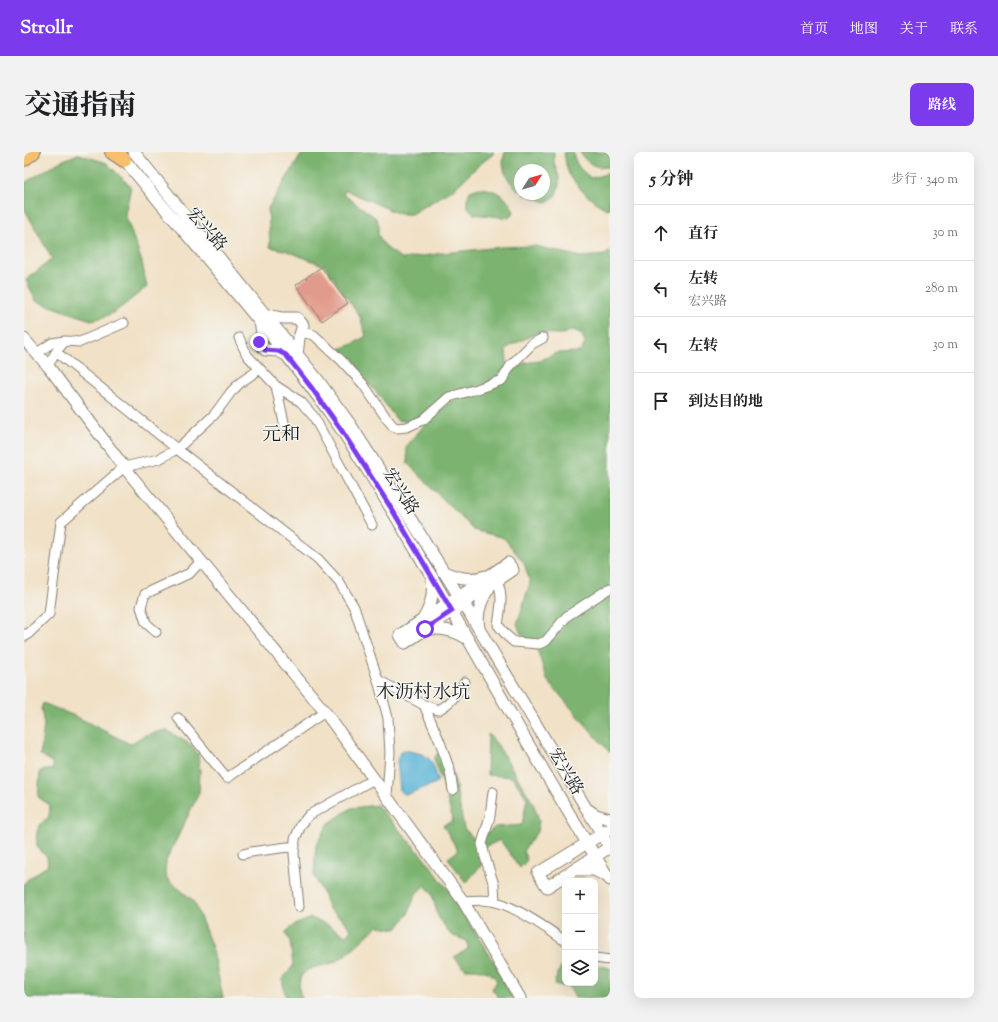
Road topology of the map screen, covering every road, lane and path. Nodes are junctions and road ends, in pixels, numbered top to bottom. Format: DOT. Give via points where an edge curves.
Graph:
graph roads {
  1 [pos="33,152"];
  2 [pos="112,152"];
  3 [pos="125,155"];
  4 [pos="24,159"];
  5 [pos="262,318"];
  6 [pos="124,323"];
  7 [pos="301,332"];
  8 [pos="239,338"];
  9 [pos="543,338"];
  10 [pos="24,339"];
  11 [pos="65,341"];
  12 [pos="56,352"];
  13 [pos="37,353"];
  14 [pos="291,355"];
  15 [pos="48,366"];
  16 [pos="260,369"];
  17 [pos="276,386"];
  18 [pos="285,427"];
  19 [pos="177,449"];
  20 [pos="124,467"];
  21 [pos="372,525"];
  22 [pos="201,561"];
  23 [pos="442,571"];
  24 [pos="432,578"];
  25 [pos="494,580"];
  26 [pos="610,588"];
  27 [pos="461,600"];
  28 [pos="450,607"];
  29 [pos="423,626"];
  30 [pos="156,632"];
  31 [pos="480,632"];
  32 [pos="24,634"];
  33 [pos="468,639"];
  34 [pos="378,680"];
  35 [pos="465,682"];
  36 [pos="424,705"];
  37 [pos="325,712"];
  38 [pos="178,718"];
  39 [pos="374,779"];
  40 [pos="453,790"];
  41 [pos="492,792"];
  42 [pos="387,796"];
  43 [pos="587,809"];
  44 [pos="573,819"];
  45 [pos="610,819"];
  46 [pos="606,831"];
  47 [pos="587,843"];
  48 [pos="295,846"];
  49 [pos="610,847"];
  50 [pos="243,854"];
  51 [pos="567,855"];
  52 [pos="595,856"];
  53 [pos="574,870"];
  54 [pos="609,879"];
  55 [pos="463,901"];
  56 [pos="495,902"];
  57 [pos="298,907"];
  58 [pos="562,939"];
  59 [pos="598,958"];
  60 [pos="610,960"];
  61 [pos="520,998"];
  1 -- 4 [label="main road"];
  2 -- 3 [label="main road"];
  3 -- 5 [label="street, 宏兴路" via="224,277"];
  5 -- 7 [label="street" via="297,318 303,325"];
  5 -- 14 [label="street, 宏兴路"];
  6 -- 11 [label="street" via="80,342"];
  7 -- 9 [label="street" via="314,335 342,361 363,384 387,419 397,428 423,420 449,397 502,380 511,365 532,344"];
  7 -- 14 [label="street"];
  8 -- 16 [label="street" via="247,356"];
  10 -- 13 [label="street"];
  11 -- 12 [label="street"];
  11 -- 13 [label="street" via="52,343"];
  12 -- 15 [label="street"];
  12 -- 19 [label="street"];
  13 -- 15 [label="street"];
  14 -- 23 [label="street, 宏兴路" via="318,380 350,424"];
  14 -- 24 [label="street, 宏兴路" via="393,511"];
  15 -- 20 [label="street"];
  16 -- 17 [label="street"];
  16 -- 19 [label="street" via="241,382 214,415"];
  17 -- 18 [label="street"];
  17 -- 21 [label="street" via="301,402 314,417"];
  19 -- 20 [label="street" via="159,459"];
  19 -- 34 [label="street" via="318,559 339,582 354,608"];
  20 -- 22 [label="street"];
  20 -- 32 [label="street" via="61,522 49,614 26,636"];
  22 -- 30 [label="street" via="190,573 145,594 141,608 146,623"];
  22 -- 37 [label="street"];
  23 -- 25 [label="street" via="468,579"];
  23 -- 27 [label="street, 宏兴路"];
  24 -- 28 [label="street, 宏兴路"];
  24 -- 29 [label="street" via="432,600"];
  25 -- 26 [label="street" via="500,587 501,594 498,625 514,642 539,644 546,641 567,616"];
  25 -- 27 [label="street"];
  25 -- 31 [label="street" via="480,604"];
  27 -- 28 [label="street"];
  27 -- 31 [label="street, 宏兴路"];
  28 -- 29 [label="street"];
  28 -- 33 [label="street, 宏兴路"];
  29 -- 33 [label="street" via="446,629"];
  31 -- 43 [label="street, 宏兴路"];
  33 -- 44 [label="street, 宏兴路"];
  34 -- 36 [label="street"];
  34 -- 42 [label="street" via="388,718 390,753"];
  35 -- 36 [label="street" via="455,698 438,710"];
  36 -- 40 [label="street" via="447,764"];
  37 -- 38 [label="street" via="227,778"];
  37 -- 39 [label="street"];
  39 -- 42 [label="street"];
  39 -- 48 [label="street" via="309,815 301,825"];
  41 -- 56 [label="street" via="490,816 482,844 494,885"];
  42 -- 55 [label="street"];
  43 -- 45 [label="street"];
  43 -- 46 [label="street, 宏兴路"];
  44 -- 47 [label="street, 宏兴路"];
  44 -- 51 [label="street" via="574,839"];
  46 -- 47 [label="street"];
  46 -- 49 [label="street, 宏兴路"];
  47 -- 51 [label="street"];
  47 -- 52 [label="street, 宏兴路"];
  48 -- 50 [label="street"];
  48 -- 57 [label="street"];
  49 -- 52 [label="street"];
  51 -- 53 [label="street" via="538,873 547,887"];
  52 -- 53 [label="street"];
  52 -- 54 [label="street, 宏兴路"];
  53 -- 54 [label="street" via="594,870"];
  55 -- 56 [label="street"];
  55 -- 61 [label="street"];
  56 -- 58 [label="street" via="539,923"];
  59 -- 60 [label="street"];
}
